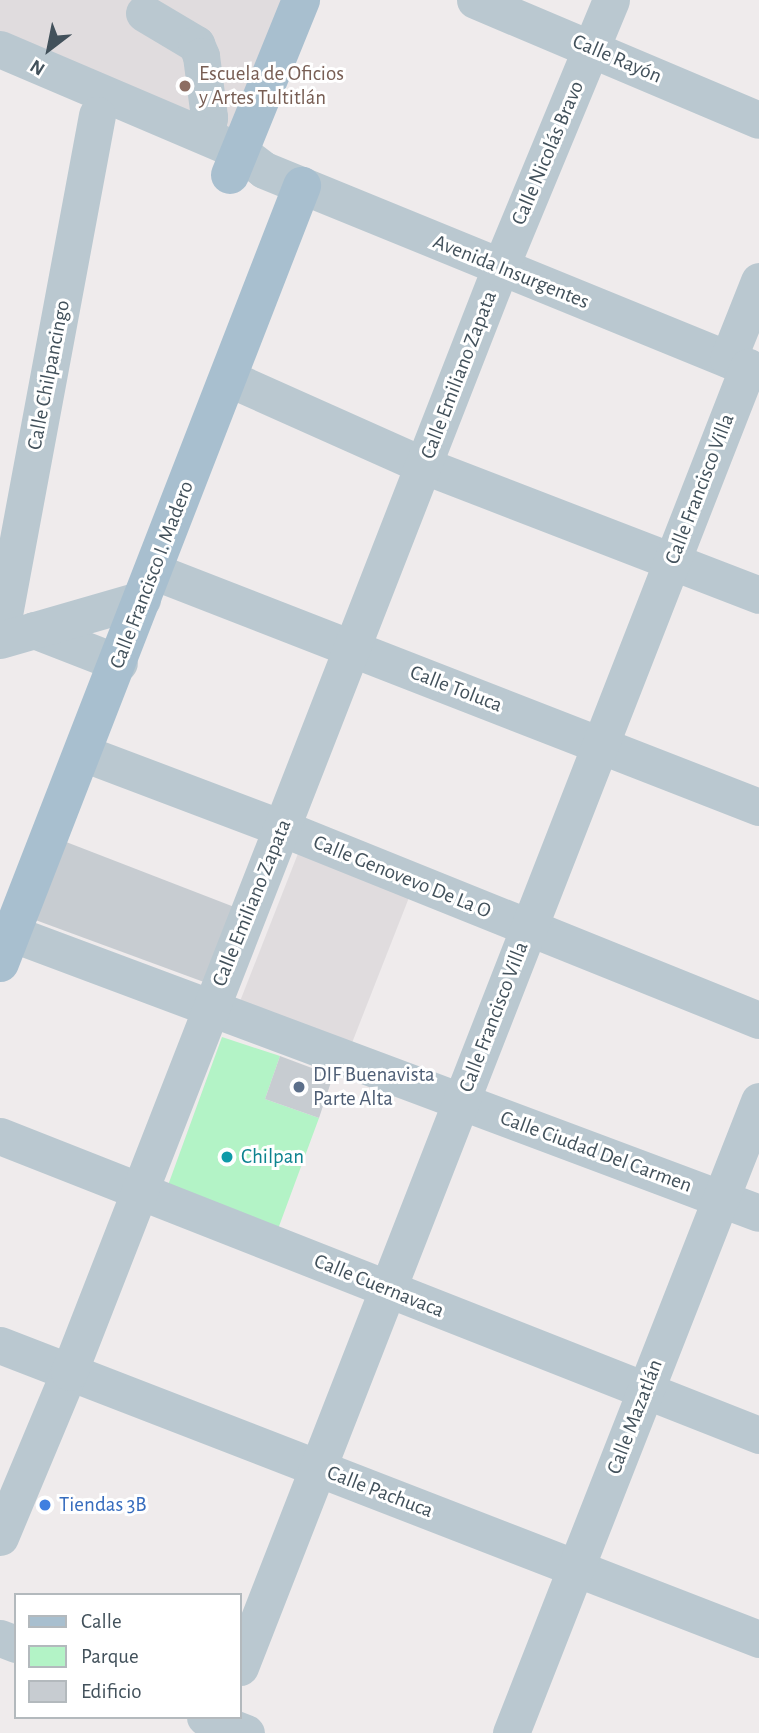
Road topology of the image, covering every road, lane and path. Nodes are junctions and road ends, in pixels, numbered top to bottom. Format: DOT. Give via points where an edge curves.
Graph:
graph roads {
  1 [pos="301,0"];
  2 [pos="475,0"];
  3 [pos="611,0"];
  4 [pos="144,13"];
  5 [pos="592,48"];
  6 [pos="0,49"];
  7 [pos="0,77"];
  8 [pos="97,116"];
  9 [pos="759,120"];
  10 [pos="235,158"];
  11 [pos="302,186"];
  12 [pos="500,268"];
  13 [pos="759,281"];
  14 [pos="745,366"];
  15 [pos="228,378"];
  16 [pos="425,466"];
  17 [pos="672,561"];
  18 [pos="148,585"];
  19 [pos="759,595"];
  20 [pos="11,635"];
  21 [pos="353,649"];
  22 [pos="119,663"];
  23 [pos="600,744"];
  24 [pos="83,753"];
  25 [pos="759,807"];
  26 [pos="282,828"];
  27 [pos="528,928"];
  28 [pos="4,942"];
  29 [pos="211,1006"];
  30 [pos="759,1020"];
  31 [pos="461,1101"];
  32 [pos="759,1101"];
  33 [pos="0,1136"];
  34 [pos="139,1190"];
  35 [pos="721,1198"];
  36 [pos="759,1213"];
  37 [pos="387,1290"];
  38 [pos="0,1345"];
  39 [pos="69,1372"];
  40 [pos="645,1391"];
  41 [pos="759,1435"];
  42 [pos="318,1468"];
  43 [pos="0,1537"];
  44 [pos="577,1569"];
  45 [pos="759,1639"];
  46 [pos="242,1662"];
  47 [pos="511,1733"];
  1 -- 10 [label="main road"];
  2 -- 5 [label="street, Calle Rayón"];
  3 -- 5 [label="street, Calle Nicolás Bravo"];
  4 -- 10 [label="street" via="196,44 209,117"];
  5 -- 9 [label="street, Calle Rayón"];
  5 -- 12 [label="street, Calle Nicolás Bravo"];
  6 -- 10 [label="street, Avenida Insurgentes"];
  7 -- 8 [label="street, Avenida Insurgentes"];
  8 -- 10 [label="street, Avenida Insurgentes"];
  8 -- 20 [label="street, Calle Chilpancingo"];
  10 -- 11 [label="street, Avenida Insurgentes"];
  11 -- 12 [label="street, Avenida Insurgentes"];
  11 -- 15 [label="main road, Calle Francisco I. Madero"];
  12 -- 14 [label="street, Avenida Insurgentes"];
  12 -- 16 [label="street, Calle Emiliano Zapata"];
  13 -- 14 [label="street, Calle Francisco Villa"];
  14 -- 17 [label="street, Calle Francisco Villa"];
  15 -- 16 [label="street"];
  15 -- 18 [label="main road, Calle Francisco I. Madero"];
  16 -- 17 [label="street"];
  16 -- 21 [label="street, Calle Emiliano Zapata"];
  17 -- 19 [label="street"];
  17 -- 23 [label="street, Calle Francisco Villa"];
  18 -- 20 [label="street"];
  18 -- 21 [label="street, Calle Toluca"];
  18 -- 22 [label="main road, Calle Francisco I. Madero"];
  20 -- 22 [label="street"];
  21 -- 23 [label="street, Calle Toluca"];
  21 -- 26 [label="street, Calle Emiliano Zapata"];
  22 -- 24 [label="main road, Calle Francisco I. Madero"];
  23 -- 25 [label="street, Calle Toluca"];
  23 -- 27 [label="street, Calle Francisco Villa"];
  24 -- 26 [label="street, Calle Genovevo De La O"];
  24 -- 28 [label="main road, Calle Francisco I. Madero"];
  26 -- 27 [label="street, Calle Genovevo De La O"];
  26 -- 29 [label="street, Calle Emiliano Zapata"];
  27 -- 30 [label="street, Calle Genovevo De La O"];
  27 -- 31 [label="street, Calle Francisco Villa"];
  28 -- 29 [label="street, Calle Ciudad Del Carmen"];
  29 -- 31 [label="street, Calle Ciudad Del Carmen"];
  29 -- 34 [label="street, Calle Emiliano Zapata"];
  31 -- 35 [label="street, Calle Ciudad Del Carmen"];
  31 -- 37 [label="street, Calle Francisco Villa"];
  32 -- 35 [label="street, Calle Mazatlán"];
  33 -- 34 [label="street, Calle Cuernavaca"];
  34 -- 37 [label="street, Calle Cuernavaca"];
  34 -- 39 [label="street, Calle Emiliano Zapata"];
  35 -- 36 [label="street, Calle Ciudad Del Carmen"];
  35 -- 40 [label="street, Calle Mazatlán"];
  37 -- 40 [label="street, Calle Cuernavaca"];
  37 -- 42 [label="street, Calle Francisco Villa"];
  38 -- 39 [label="street, Calle Pachuca"];
  39 -- 42 [label="street, Calle Pachuca"];
  39 -- 43 [label="street, Calle Emiliano Zapata"];
  40 -- 41 [label="street, Calle Cuernavaca"];
  40 -- 44 [label="street, Calle Mazatlán"];
  42 -- 44 [label="street, Calle Pachuca"];
  42 -- 46 [label="street, Calle Francisco Villa"];
  44 -- 45 [label="street, Calle Pachuca"];
  44 -- 47 [label="street, Calle Mazatlán"];
}
